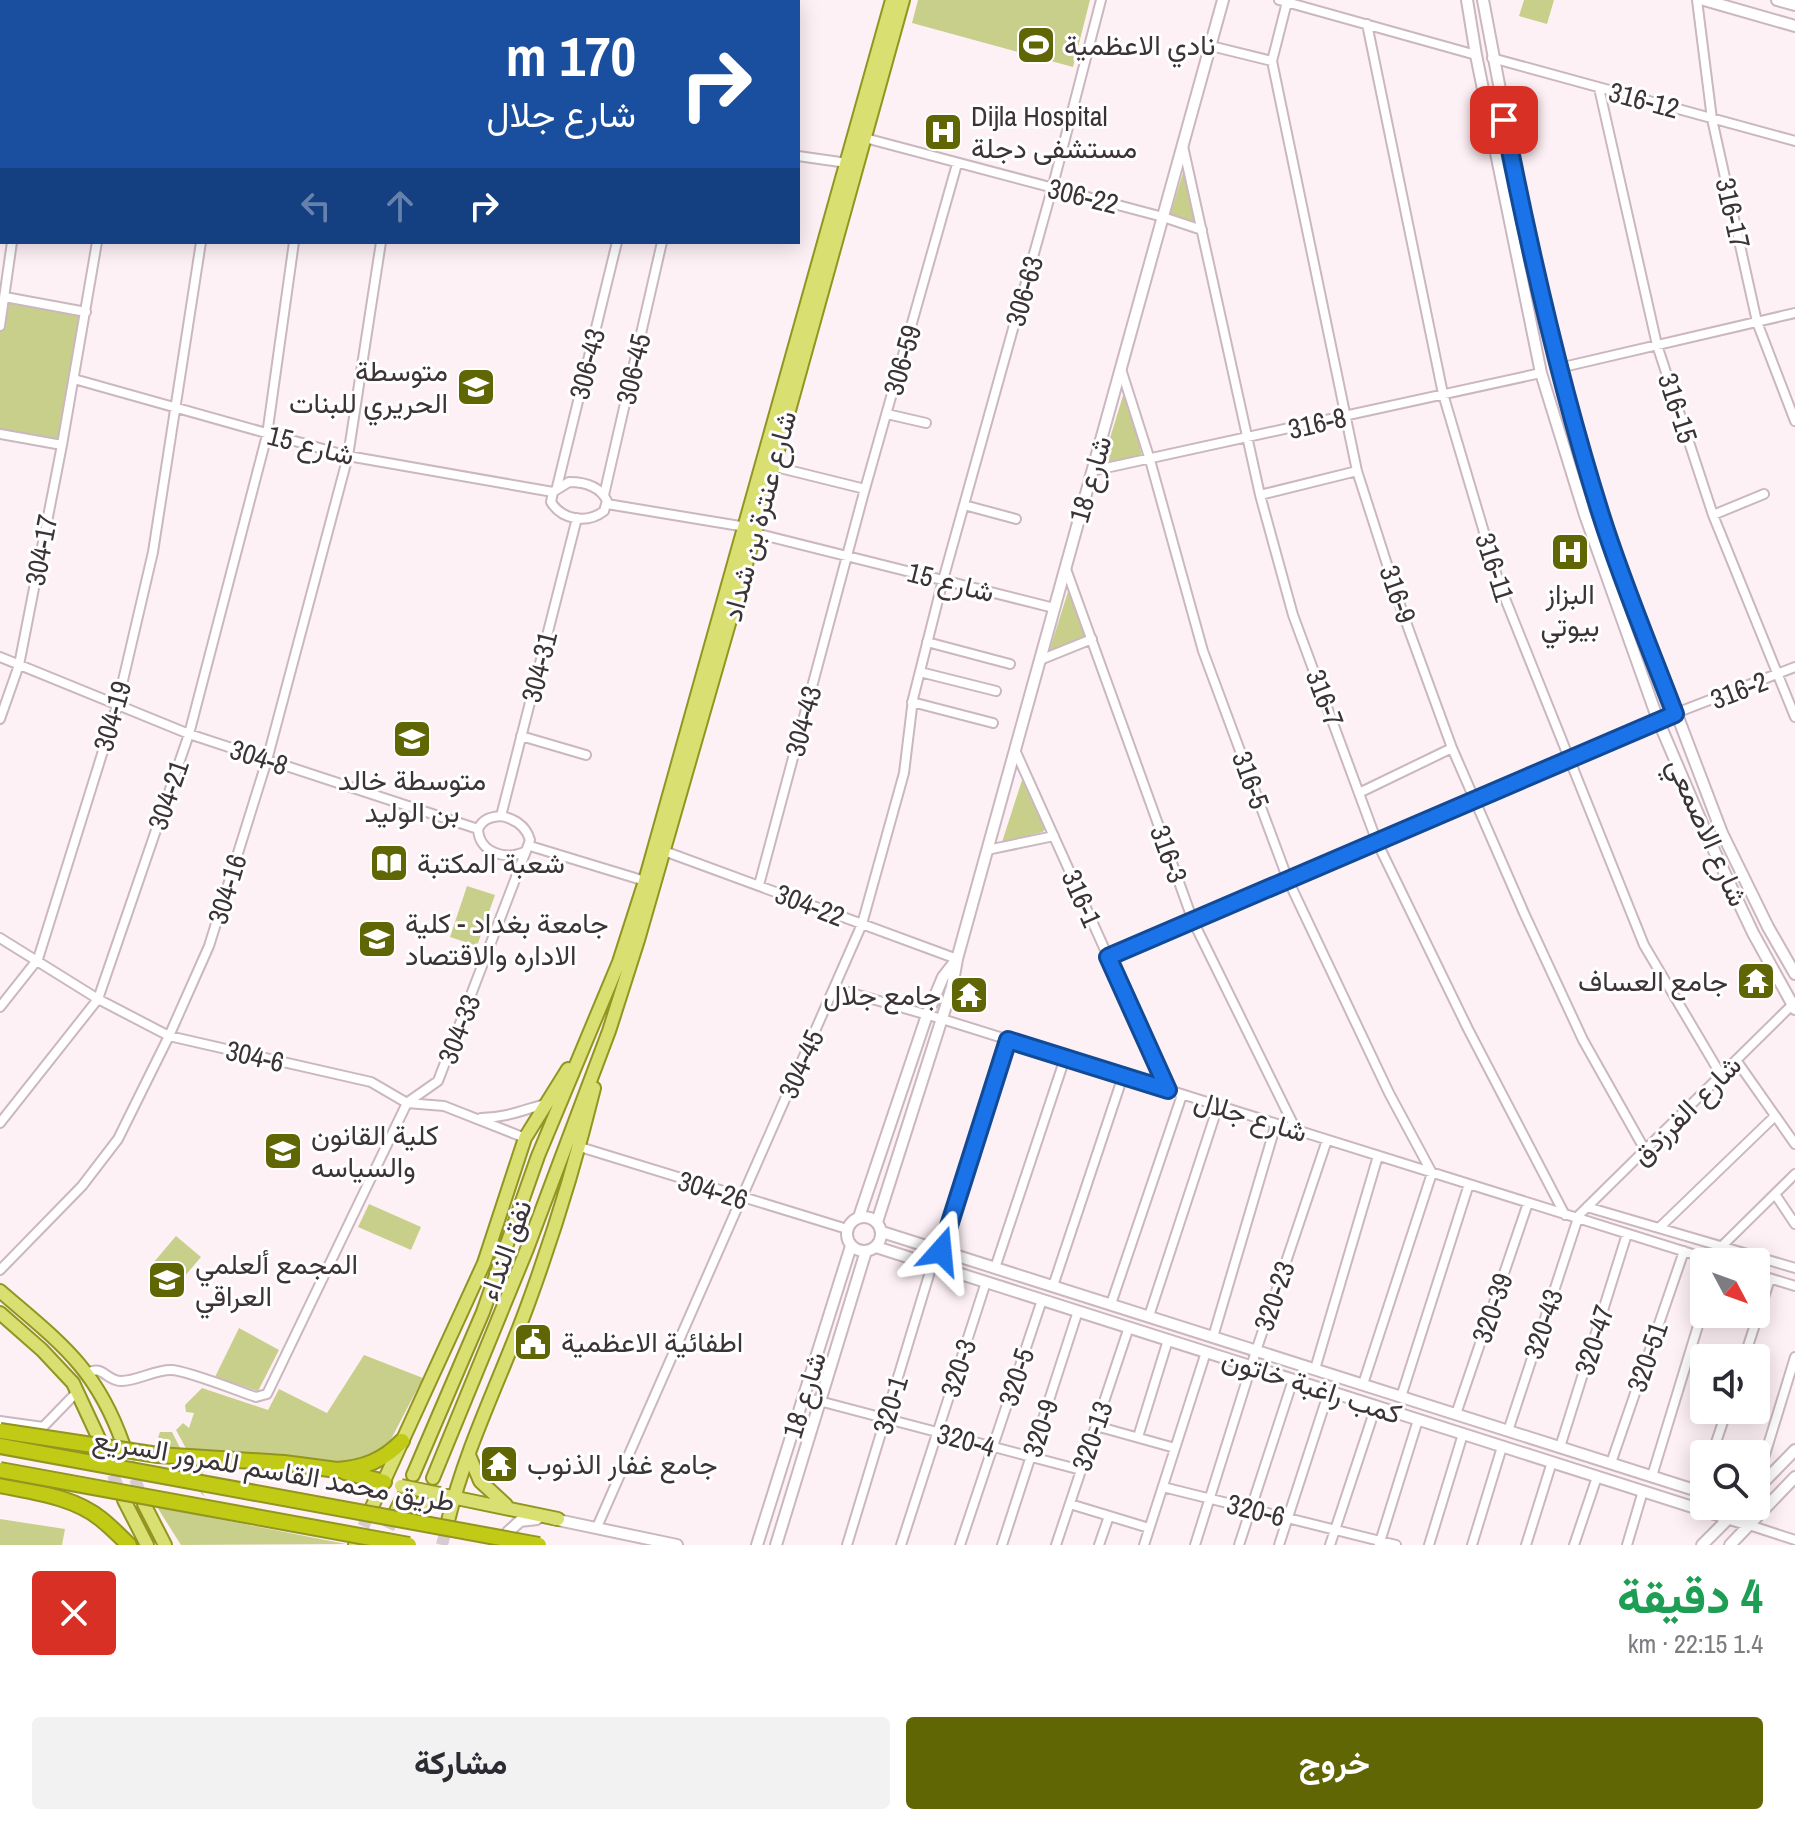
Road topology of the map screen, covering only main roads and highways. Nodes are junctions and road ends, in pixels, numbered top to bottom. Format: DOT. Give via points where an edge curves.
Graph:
graph roads {
  1 [pos="892,0"];
  2 [pos="903,0"];
  3 [pos="750,530"];
  4 [pos="594,1025"];
  5 [pos="609,1031"];
  6 [pos="0,1291"];
  7 [pos="0,1313"];
  8 [pos="0,1431"];
  9 [pos="402,1441"];
  10 [pos="0,1446"];
  11 [pos="104,1451"];
  12 [pos="127,1454"];
  13 [pos="469,1455"];
  14 [pos="0,1470"];
  15 [pos="337,1470"];
  16 [pos="413,1475"];
  17 [pos="433,1478"];
  18 [pos="384,1482"];
  19 [pos="0,1485"];
  20 [pos="402,1491"];
  21 [pos="454,1497"];
  22 [pos="124,1500"];
  23 [pos="423,1501"];
  24 [pos="144,1504"];
  25 [pos="372,1507"];
  26 [pos="516,1510"];
  27 [pos="396,1511"];
  28 [pos="416,1515"];
  29 [pos="558,1519"];
  30 [pos="448,1521"];
  31 [pos="129,1545"];
  32 [pos="147,1545"];
  33 [pos="165,1545"];
  34 [pos="409,1545"];
  35 [pos="539,1545"];
  1 -- 3 [label="main road, شارع عنترة بن شداد"];
  2 -- 3 [label="main road, شارع عنترة بن شداد"];
  3 -- 4 [label="main road, شارع عنترة بن شداد" via="645,881"];
  3 -- 5 [label="main road, شارع عنترة بن شداد" via="664,851"];
  4 -- 9 [label="main road" via="525,1138 484,1263"];
  4 -- 16 [label="main road, نفق النداء" via="538,1156 483,1312"];
  5 -- 13 [label="main road" via="580,1147 529,1303"];
  5 -- 17 [label="main road, نفق النداء" via="507,1302"];
  6 -- 12 [label="main road" via="87,1373 111,1410"];
  7 -- 11 [label="main road" via="78,1391"];
  8 -- 15 [label="highway, bridge" via="158,1455"];
  9 -- 15 [label="highway" via="376,1462"];
  9 -- 18 [label="main road"];
  10 -- 35 [label="highway, طريق محمد القاسم للمرور السريع, bridge"];
  13 -- 21 [label="main road"];
  13 -- 26 [label="main road" via="487,1491"];
  14 -- 34 [label="highway, طريق محمد القاسم للمرور السريع, bridge"];
  15 -- 18 [label="highway"];
  18 -- 20 [label="main road"];
  18 -- 25 [label="main road"];
  19 -- 31 [label="highway" via="70,1502 100,1518"];
  20 -- 21 [label="main road, bridge"];
  20 -- 27 [label="main road"];
  21 -- 26 [label="main road"];
  21 -- 30 [label="main road"];
  22 -- 32 [label="main road"];
  23 -- 28 [label="main road"];
  24 -- 33 [label="main road"];
  26 -- 29 [label="main road"];
}
